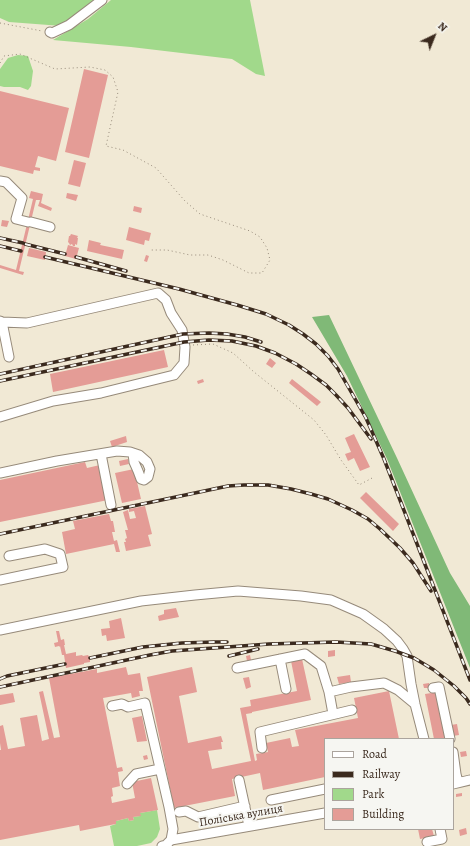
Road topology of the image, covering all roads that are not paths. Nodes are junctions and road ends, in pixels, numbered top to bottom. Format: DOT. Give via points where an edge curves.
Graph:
graph roads {
  1 [pos="102,0"];
  2 [pos="50,32"];
  3 [pos="0,181"];
  4 [pos="50,227"];
  5 [pos="1,321"];
  6 [pos="9,357"];
  7 [pos="0,417"];
  8 [pos="134,453"];
  9 [pos="101,454"];
  10 [pos="0,473"];
  11 [pos="111,505"];
  12 [pos="9,556"];
  13 [pos="0,580"];
  14 [pos="0,630"];
  15 [pos="280,659"];
  16 [pos="237,668"];
  17 [pos="433,688"];
  18 [pos="286,689"];
  19 [pos="329,692"];
  20 [pos="415,704"];
  21 [pos="112,706"];
  22 [pos="352,710"];
  23 [pos="333,714"];
  24 [pos="424,738"];
  25 [pos="450,738"];
  26 [pos="262,748"];
  27 [pos="454,759"];
  28 [pos="160,769"];
  29 [pos="240,780"];
  30 [pos="470,780"];
  31 [pos="455,783"];
  32 [pos="127,784"];
  33 [pos="324,789"];
  34 [pos="271,800"];
  35 [pos="245,806"];
  36 [pos="179,812"];
  37 [pos="324,813"];
  38 [pos="249,826"];
  39 [pos="440,830"];
  40 [pos="171,840"];
  41 [pos="426,842"];
  42 [pos="162,846"];
  1 -- 2 [label="street" via="69,25"];
  3 -- 4 [label="street" via="6,182 22,198 16,219"];
  5 -- 6 [label="street"];
  5 -- 7 [label="street" via="27,323 158,293 166,300 182,330 185,346 184,363 174,375 101,393 53,401"];
  8 -- 9 [label="street" via="117,451"];
  9 -- 10 [label="street"];
  9 -- 11 [label="street"];
  12 -- 13 [label="street" via="45,549 60,554 63,567"];
  14 -- 20 [label="street" via="141,601 238,591 331,600 363,614 400,645 407,656"];
  15 -- 16 [label="street"];
  15 -- 18 [label="street"];
  15 -- 19 [label="street" via="305,654 321,666"];
  17 -- 25 [label="street" via="439,687"];
  19 -- 20 [label="street" via="384,683 398,690"];
  19 -- 23 [label="street"];
  20 -- 24 [label="street"];
  21 -- 28 [label="street" via="122,704 128,707 145,703"];
  22 -- 23 [label="street"];
  23 -- 26 [label="street" via="260,732"];
  27 -- 31 [label="street"];
  28 -- 32 [label="street" via="136,774"];
  28 -- 40 [label="street" via="173,829"];
  29 -- 35 [label="street"];
  30 -- 31 [label="street"];
  33 -- 34 [label="street"];
  35 -- 36 [label="street" via="198,817 186,811"];
  35 -- 38 [label="street"];
  37 -- 38 [label="street, Поліська вулиця"];
  38 -- 40 [label="street, Поліська вулиця"];
  39 -- 41 [label="street" via="442,839"];
  40 -- 42 [label="street, Поліська вулиця"];
}
